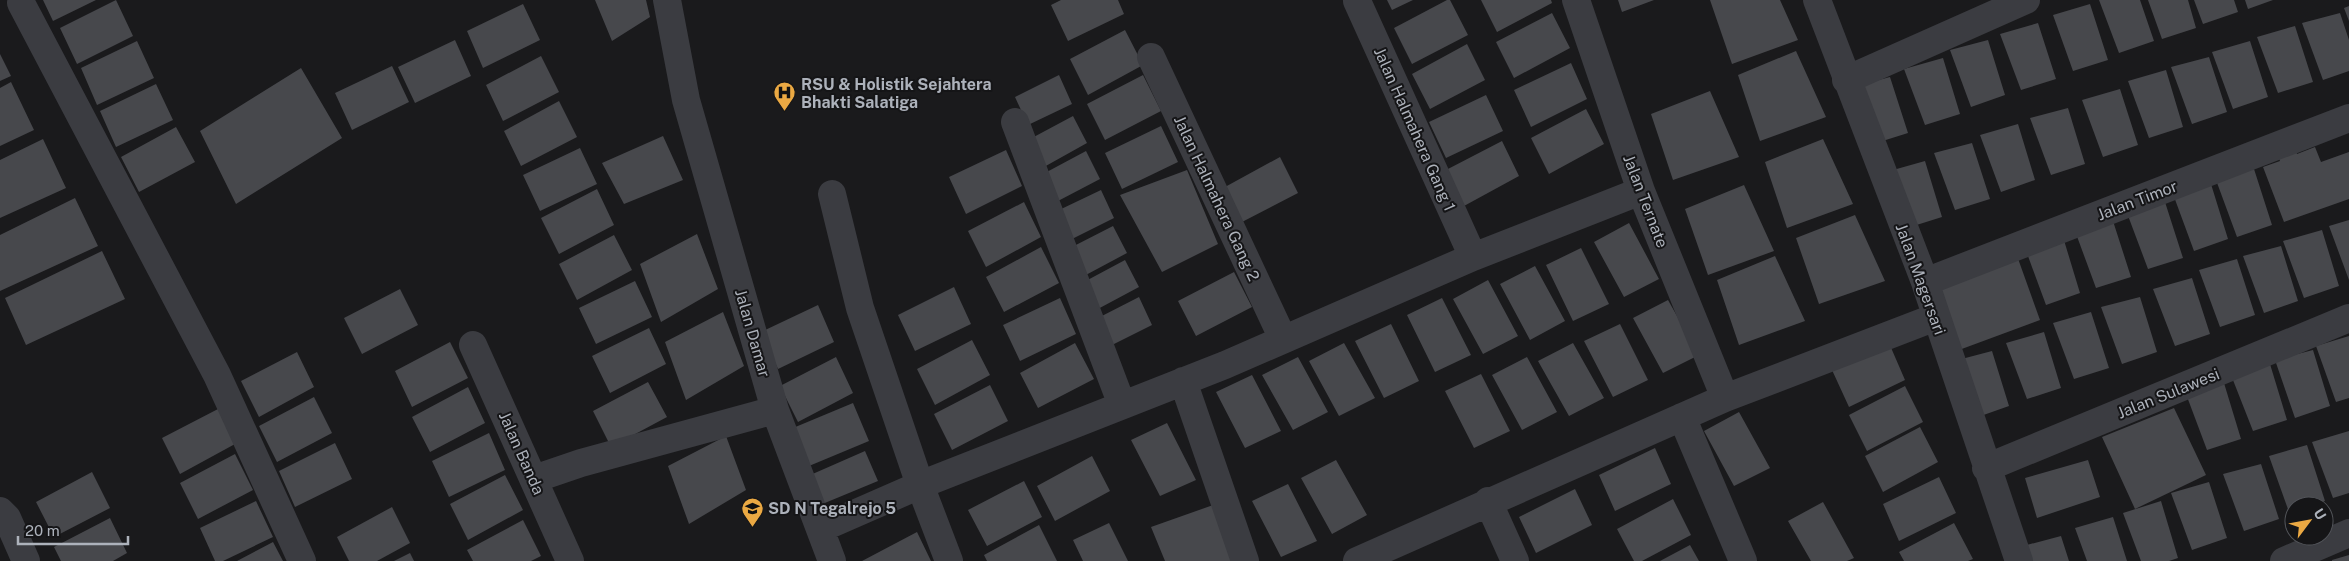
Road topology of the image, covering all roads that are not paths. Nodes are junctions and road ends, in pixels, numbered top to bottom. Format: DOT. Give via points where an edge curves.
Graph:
graph roads {
  1 [pos="667,0"];
  2 [pos="1576,0"];
  3 [pos="1817,0"];
  4 [pos="2026,0"];
  5 [pos="1357,1"];
  6 [pos="21,3"];
  7 [pos="1151,57"];
  8 [pos="1846,80"];
  9 [pos="2349,118"];
  10 [pos="1015,122"];
  11 [pos="1641,191"];
  12 [pos="832,194"];
  13 [pos="1473,257"];
  14 [pos="1925,282"];
  15 [pos="1936,317"];
  16 [pos="2349,318"];
  17 [pos="1283,339"];
  18 [pos="473,345"];
  19 [pos="1183,381"];
  20 [pos="1725,398"];
  21 [pos="1122,405"];
  22 [pos="776,410"];
  23 [pos="1682,417"];
  24 [pos="1986,468"];
  25 [pos="534,480"];
  26 [pos="920,485"];
  27 [pos="1488,501"];
  28 [pos="0,511"];
  29 [pos="822,528"];
  30 [pos="2349,533"];
  31 [pos="26,561"];
  32 [pos="302,561"];
  33 [pos="570,561"];
  34 [pos="832,561"];
  35 [pos="949,561"];
  36 [pos="1245,561"];
  37 [pos="1357,561"];
  38 [pos="1514,561"];
  39 [pos="1743,561"];
  40 [pos="2019,561"];
  41 [pos="2284,561"];
  1 -- 22 [label="street, Jalan Damar" via="686,100"];
  2 -- 11 [label="street, Jalan Ternate"];
  3 -- 8 [label="street, Jalan Magersari"];
  4 -- 8 [label="street"];
  5 -- 13 [label="street, Jalan Halmahera Gang 1"];
  6 -- 32 [label="street" via="217,375"];
  7 -- 17 [label="street, Jalan Halmahera Gang 2"];
  8 -- 14 [label="street, Jalan Magersari"];
  9 -- 14 [label="street, Jalan Timor"];
  10 -- 21 [label="street"];
  11 -- 13 [label="street"];
  11 -- 20 [label="street, Jalan Ternate"];
  12 -- 26 [label="street" via="860,308"];
  13 -- 17 [label="street"];
  14 -- 15 [label="street, Jalan Magersari"];
  15 -- 20 [label="street"];
  15 -- 24 [label="street, Jalan Magersari"];
  16 -- 24 [label="street, Jalan Sulawesi"];
  17 -- 19 [label="street"];
  18 -- 25 [label="street, Jalan Banda"];
  19 -- 21 [label="street"];
  19 -- 36 [label="street"];
  20 -- 23 [label="street"];
  21 -- 26 [label="street"];
  22 -- 25 [label="street" via="581,463"];
  22 -- 29 [label="street, Jalan Damar"];
  23 -- 27 [label="street"];
  23 -- 39 [label="street"];
  24 -- 40 [label="street, Jalan Magersari"];
  25 -- 33 [label="street, Jalan Banda"];
  26 -- 29 [label="street"];
  26 -- 35 [label="street"];
  27 -- 37 [label="street"];
  27 -- 38 [label="street"];
  28 -- 31 [label="street" via="7,518"];
  29 -- 34 [label="street, Jalan Damar"];
  30 -- 41 [label="street"];
}
